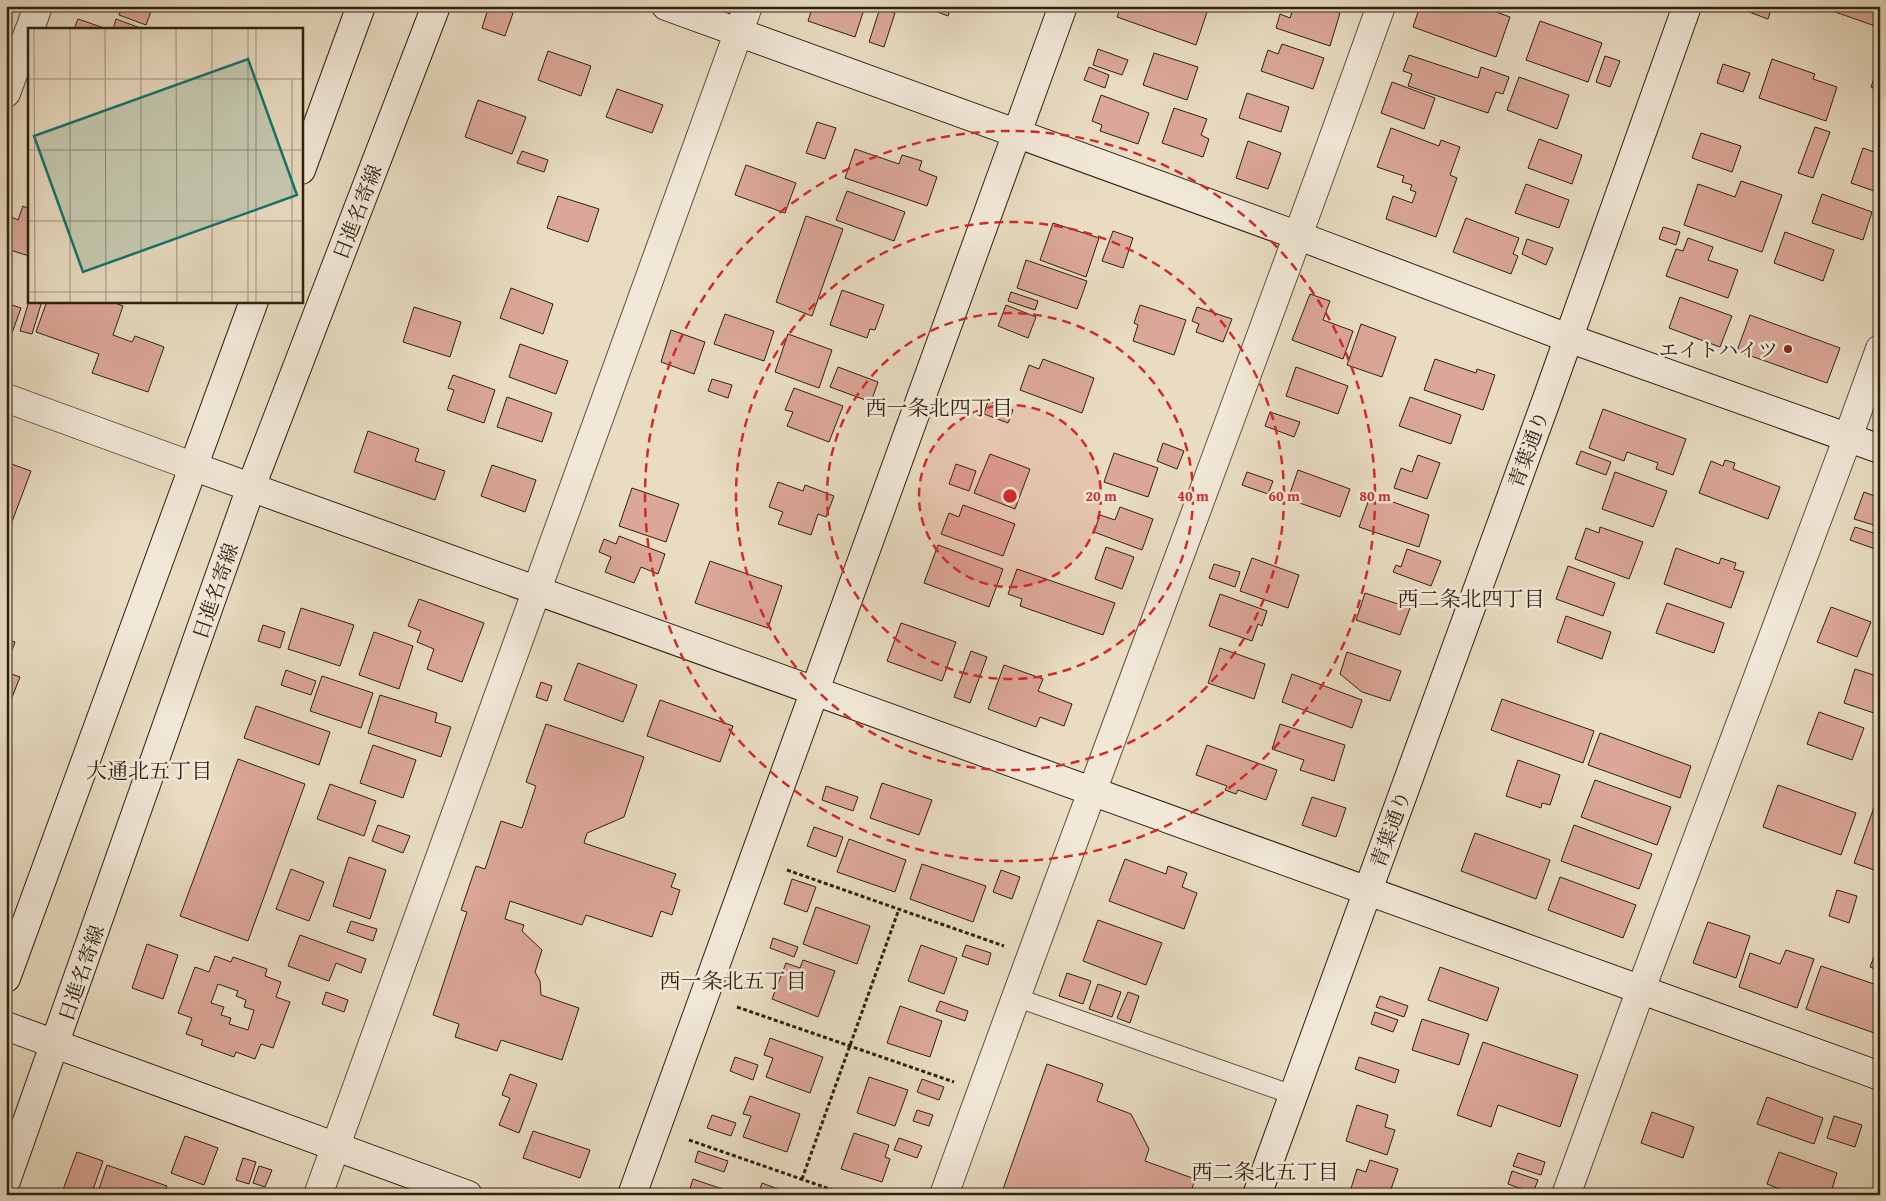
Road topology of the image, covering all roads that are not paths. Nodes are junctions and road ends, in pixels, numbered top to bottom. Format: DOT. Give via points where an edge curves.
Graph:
graph roads {
  1 [pos="38,6"];
  2 [pos="361,6"];
  3 [pos="436,6"];
  4 [pos="666,6"];
  5 [pos="748,6"];
  6 [pos="1063,6"];
  7 [pos="1381,6"];
  8 [pos="1687,6"];
  9 [pos="30,28"];
  10 [pos="739,32"];
  11 [pos="28,33"];
  12 [pos="6,93"];
  13 [pos="1017,134"];
  14 [pos="302,167"];
  15 [pos="1299,236"];
  16 [pos="254,302"];
  17 [pos="1568,338"];
  18 [pos="1880,349"];
  19 [pos="6,398"];
  20 [pos="1848,437"];
  21 [pos="1880,449"];
  22 [pos="192,466"];
  23 [pos="251,487"];
  24 [pos="537,589"];
  25 [pos="815,690"];
  26 [pos="1092,790"];
  27 [pos="1368,890"];
  28 [pos="6,978"];
  29 [pos="1641,989"];
  30 [pos="1015,997"];
  31 [pos="6,1026"];
  32 [pos="56,1044"];
  33 [pos="1880,1076"];
  34 [pos="1293,1095"];
  35 [pos="335,1146"];
  36 [pos="6,1181"];
  37 [pos="318,1195"];
  38 [pos="468,1195"];
  39 [pos="632,1195"];
  40 [pos="944,1195"];
  41 [pos="1257,1195"];
  42 [pos="1566,1195"];
  1 -- 9 [label="street"];
  2 -- 14 [label="street"];
  3 -- 23 [label="street, 日進名寄線"];
  4 -- 10 [label="street"];
  5 -- 10 [label="street"];
  6 -- 13 [label="street"];
  7 -- 15 [label="street"];
  8 -- 17 [label="street, 青葉通り"];
  10 -- 13 [label="street"];
  10 -- 24 [label="street"];
  11 -- 12 [label="street"];
  13 -- 15 [label="street"];
  13 -- 25 [label="street"];
  15 -- 17 [label="street"];
  15 -- 26 [label="street"];
  16 -- 22 [label="street"];
  17 -- 20 [label="street"];
  17 -- 27 [label="street, 青葉通り"];
  18 -- 20 [label="street"];
  19 -- 22 [label="street"];
  20 -- 21 [label="street"];
  20 -- 29 [label="street"];
  22 -- 23 [label="street"];
  22 -- 28 [label="street"];
  23 -- 24 [label="street"];
  23 -- 32 [label="street, 日進名寄線"];
  24 -- 25 [label="street"];
  24 -- 35 [label="street"];
  25 -- 26 [label="street"];
  25 -- 39 [label="street"];
  26 -- 27 [label="street"];
  26 -- 30 [label="street"];
  27 -- 29 [label="street"];
  27 -- 34 [label="street, 青葉通り"];
  29 -- 33 [label="street"];
  29 -- 42 [label="street"];
  30 -- 34 [label="lane"];
  30 -- 40 [label="street"];
  31 -- 32 [label="street"];
  32 -- 35 [label="street"];
  32 -- 36 [label="street, 日進名寄線"];
  34 -- 41 [label="street, 青葉通り"];
  35 -- 37 [label="street"];
  35 -- 38 [label="street"];
}
